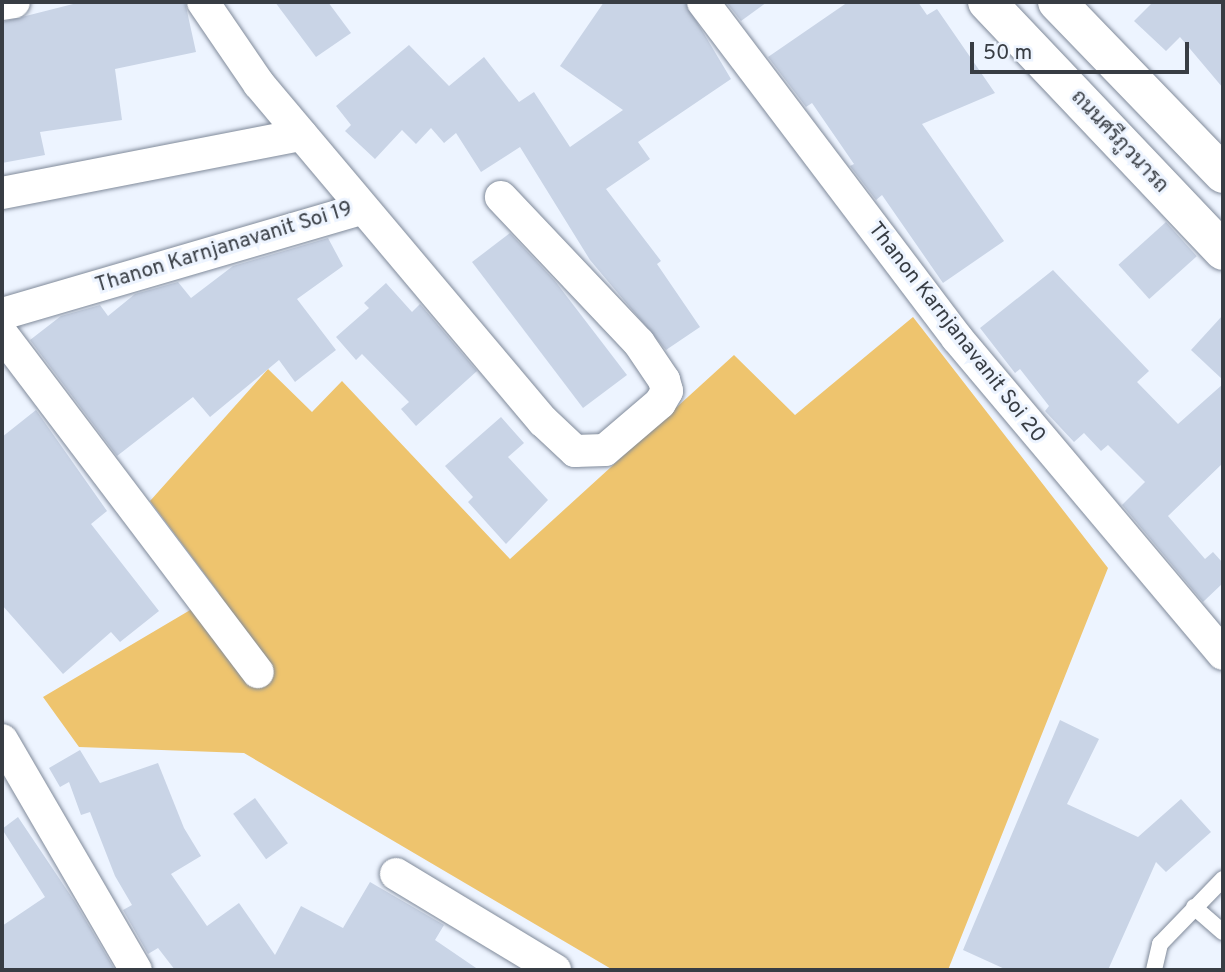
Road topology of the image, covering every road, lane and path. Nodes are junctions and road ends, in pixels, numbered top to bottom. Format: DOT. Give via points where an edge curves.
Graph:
graph roads {
  1 [pos="15,2"];
  2 [pos="203,2"];
  3 [pos="703,2"];
  4 [pos="987,2"];
  5 [pos="1057,2"];
  6 [pos="2,4"];
  7 [pos="301,135"];
  8 [pos="1223,174"];
  9 [pos="2,192"];
  10 [pos="500,197"];
  11 [pos="362,209"];
  12 [pos="1223,251"];
  13 [pos="2,314"];
  14 [pos="2,334"];
  15 [pos="1223,654"];
  16 [pos="258,673"];
  17 [pos="2,740"];
  18 [pos="397,874"];
  19 [pos="1223,878"];
  20 [pos="1194,907"];
  21 [pos="1223,932"];
  22 [pos="136,970"];
  23 [pos="555,970"];
  24 [pos="1154,970"];
  1 -- 6 [label="street"];
  2 -- 7 [label="street, Thanon Karnjanavanit Soi 19" via="259,84"];
  3 -- 15 [label="street, Thanon Karnjanavanit Soi 20" via="957,338"];
  4 -- 12 [label="main road, ถนนศรีภูวนารถ"];
  5 -- 8 [label="main road"];
  7 -- 9 [label="street"];
  7 -- 11 [label="street, Thanon Karnjanavanit Soi 19"];
  10 -- 11 [label="street" via="639,343 664,380 663,399 605,450 582,453 561,440"];
  11 -- 13 [label="street, Thanon Karnjanavanit Soi 19"];
  14 -- 16 [label="street"];
  17 -- 22 [label="street"];
  18 -- 23 [label="street"];
  19 -- 20 [label="lane"];
  20 -- 21 [label="lane"];
  20 -- 24 [label="lane" via="1160,944"];
}
